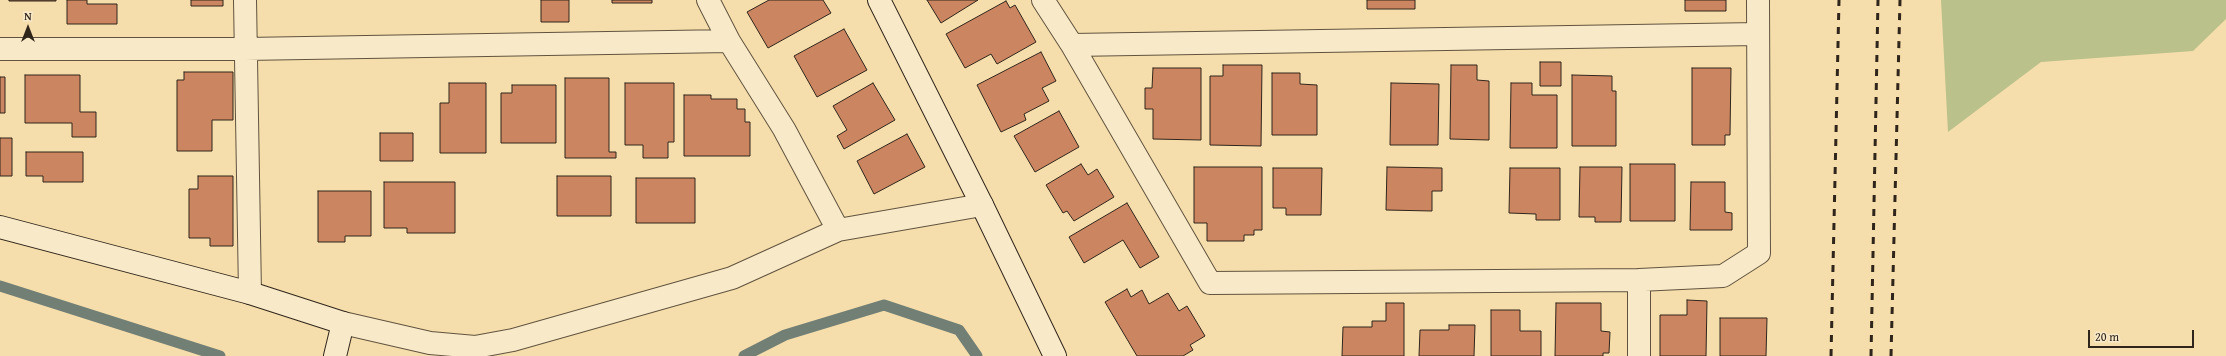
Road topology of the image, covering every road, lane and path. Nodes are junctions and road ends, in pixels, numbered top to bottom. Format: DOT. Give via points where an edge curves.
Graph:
graph roads {
  1 [pos="245,0"];
  2 [pos="708,0"];
  3 [pos="879,0"];
  4 [pos="1043,0"];
  5 [pos="1758,0"];
  6 [pos="1757,34"];
  7 [pos="729,41"];
  8 [pos="1072,45"];
  9 [pos="0,49"];
  10 [pos="245,49"];
  11 [pos="982,205"];
  12 [pos="0,227"];
  13 [pos="838,230"];
  14 [pos="1640,280"];
  15 [pos="250,293"];
  16 [pos="343,323"];
  17 [pos="334,356"];
  18 [pos="1055,356"];
  19 [pos="1639,356"];
  1 -- 10 [label="street"];
  2 -- 7 [label="street"];
  3 -- 11 [label="street"];
  4 -- 8 [label="street"];
  5 -- 6 [label="street"];
  6 -- 8 [label="street"];
  6 -- 14 [label="street" via="1758,253 1723,276"];
  7 -- 10 [label="street"];
  7 -- 13 [label="street" via="784,129"];
  8 -- 14 [label="street" via="1210,283"];
  9 -- 10 [label="street"];
  10 -- 15 [label="street"];
  11 -- 13 [label="street"];
  11 -- 18 [label="street"];
  12 -- 15 [label="street"];
  13 -- 16 [label="street" via="732,278 513,340 475,347 430,343"];
  14 -- 19 [label="street"];
  15 -- 16 [label="street"];
  16 -- 17 [label="street"];
}
